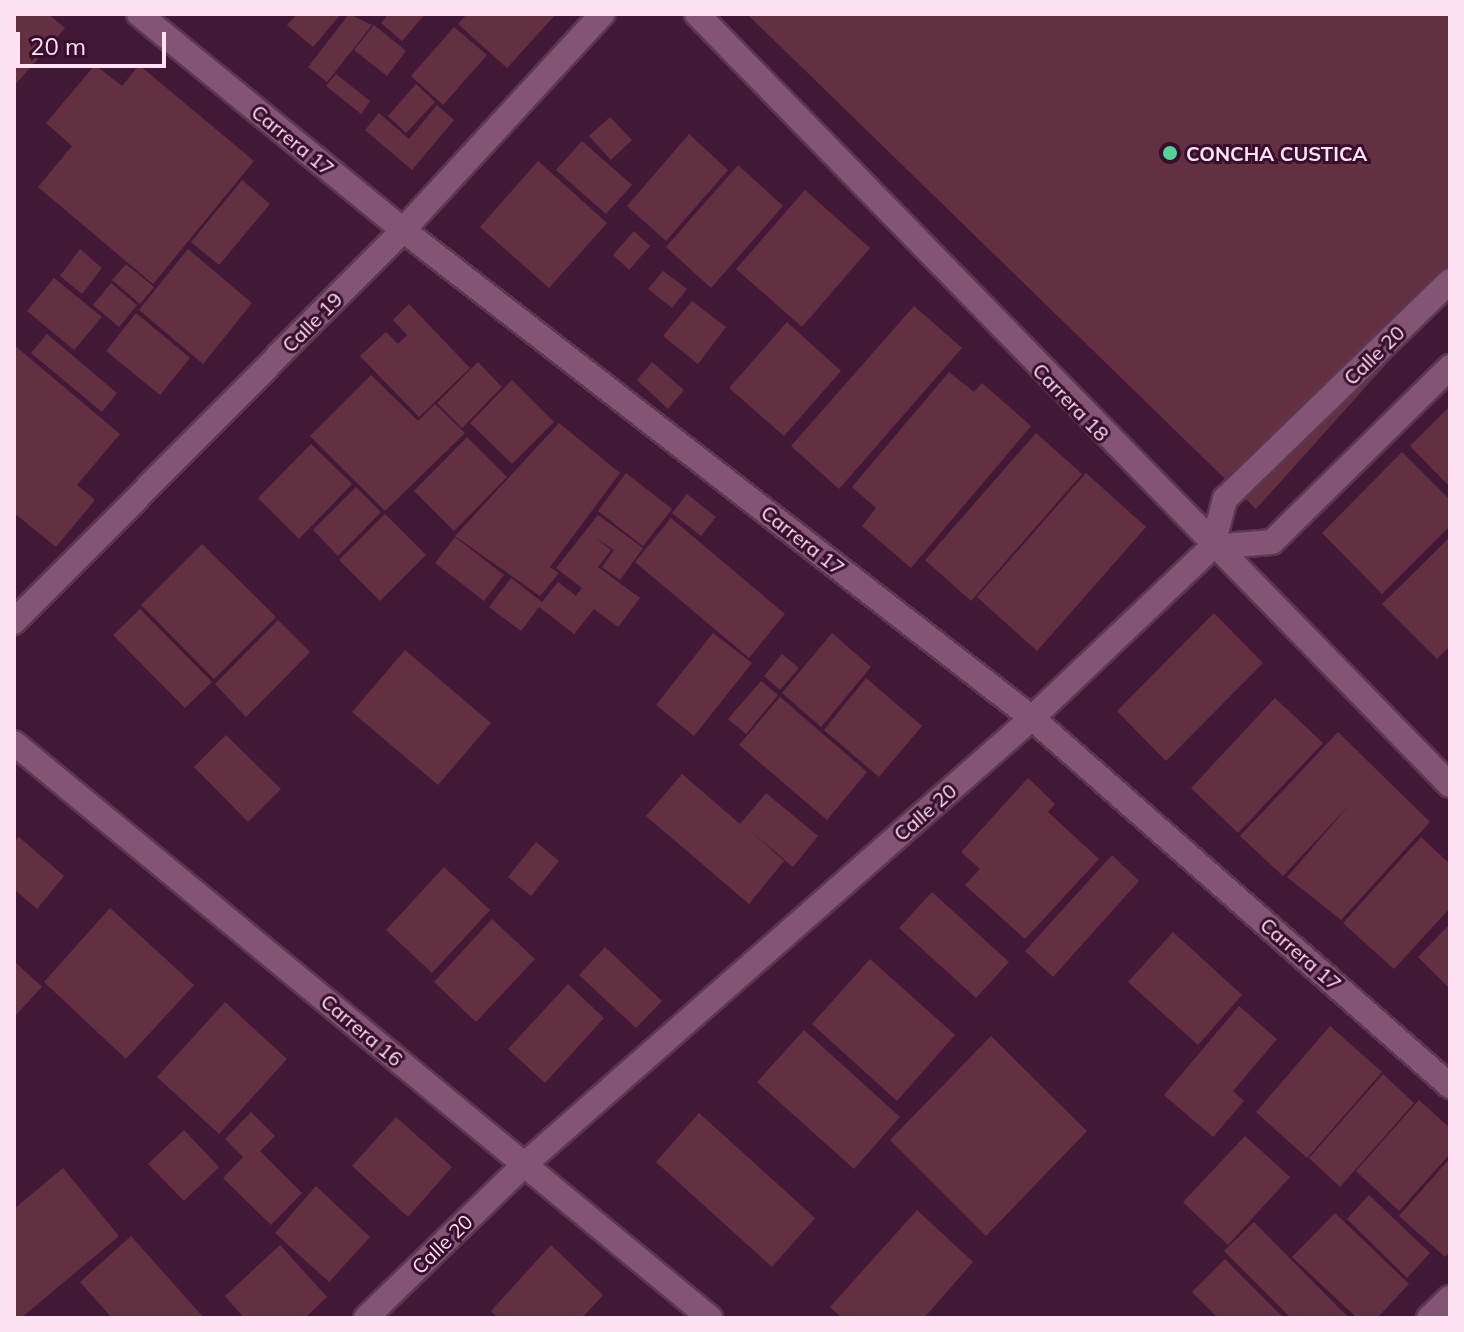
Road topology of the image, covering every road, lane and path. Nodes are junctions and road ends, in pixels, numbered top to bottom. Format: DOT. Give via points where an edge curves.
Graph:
graph roads {
  1 [pos="139,14"];
  2 [pos="602,14"];
  3 [pos="697,14"];
  4 [pos="403,230"];
  5 [pos="1450,281"];
  6 [pos="1450,367"];
  7 [pos="1212,547"];
  8 [pos="14,622"];
  9 [pos="1032,718"];
  10 [pos="14,743"];
  11 [pos="1450,785"];
  12 [pos="1450,1086"];
  13 [pos="525,1164"];
  14 [pos="1450,1298"];
  15 [pos="366,1318"];
  16 [pos="710,1318"];
  17 [pos="1429,1318"];
  1 -- 4 [label="street, Carrera 17"];
  2 -- 4 [label="street, Calle 19"];
  3 -- 7 [label="street, Carrera 18"];
  4 -- 8 [label="street, Calle 19"];
  4 -- 9 [label="street, Carrera 17"];
  5 -- 7 [label="street, Calle 20" via="1225,499"];
  6 -- 7 [label="street" via="1272,542"];
  7 -- 9 [label="street, Calle 20"];
  7 -- 11 [label="street, Carrera 18"];
  9 -- 12 [label="street, Carrera 17"];
  9 -- 13 [label="street, Calle 20"];
  10 -- 13 [label="street, Carrera 16"];
  13 -- 15 [label="street, Calle 20"];
  13 -- 16 [label="street, Carrera 16"];
  14 -- 17 [label="street"];
}
